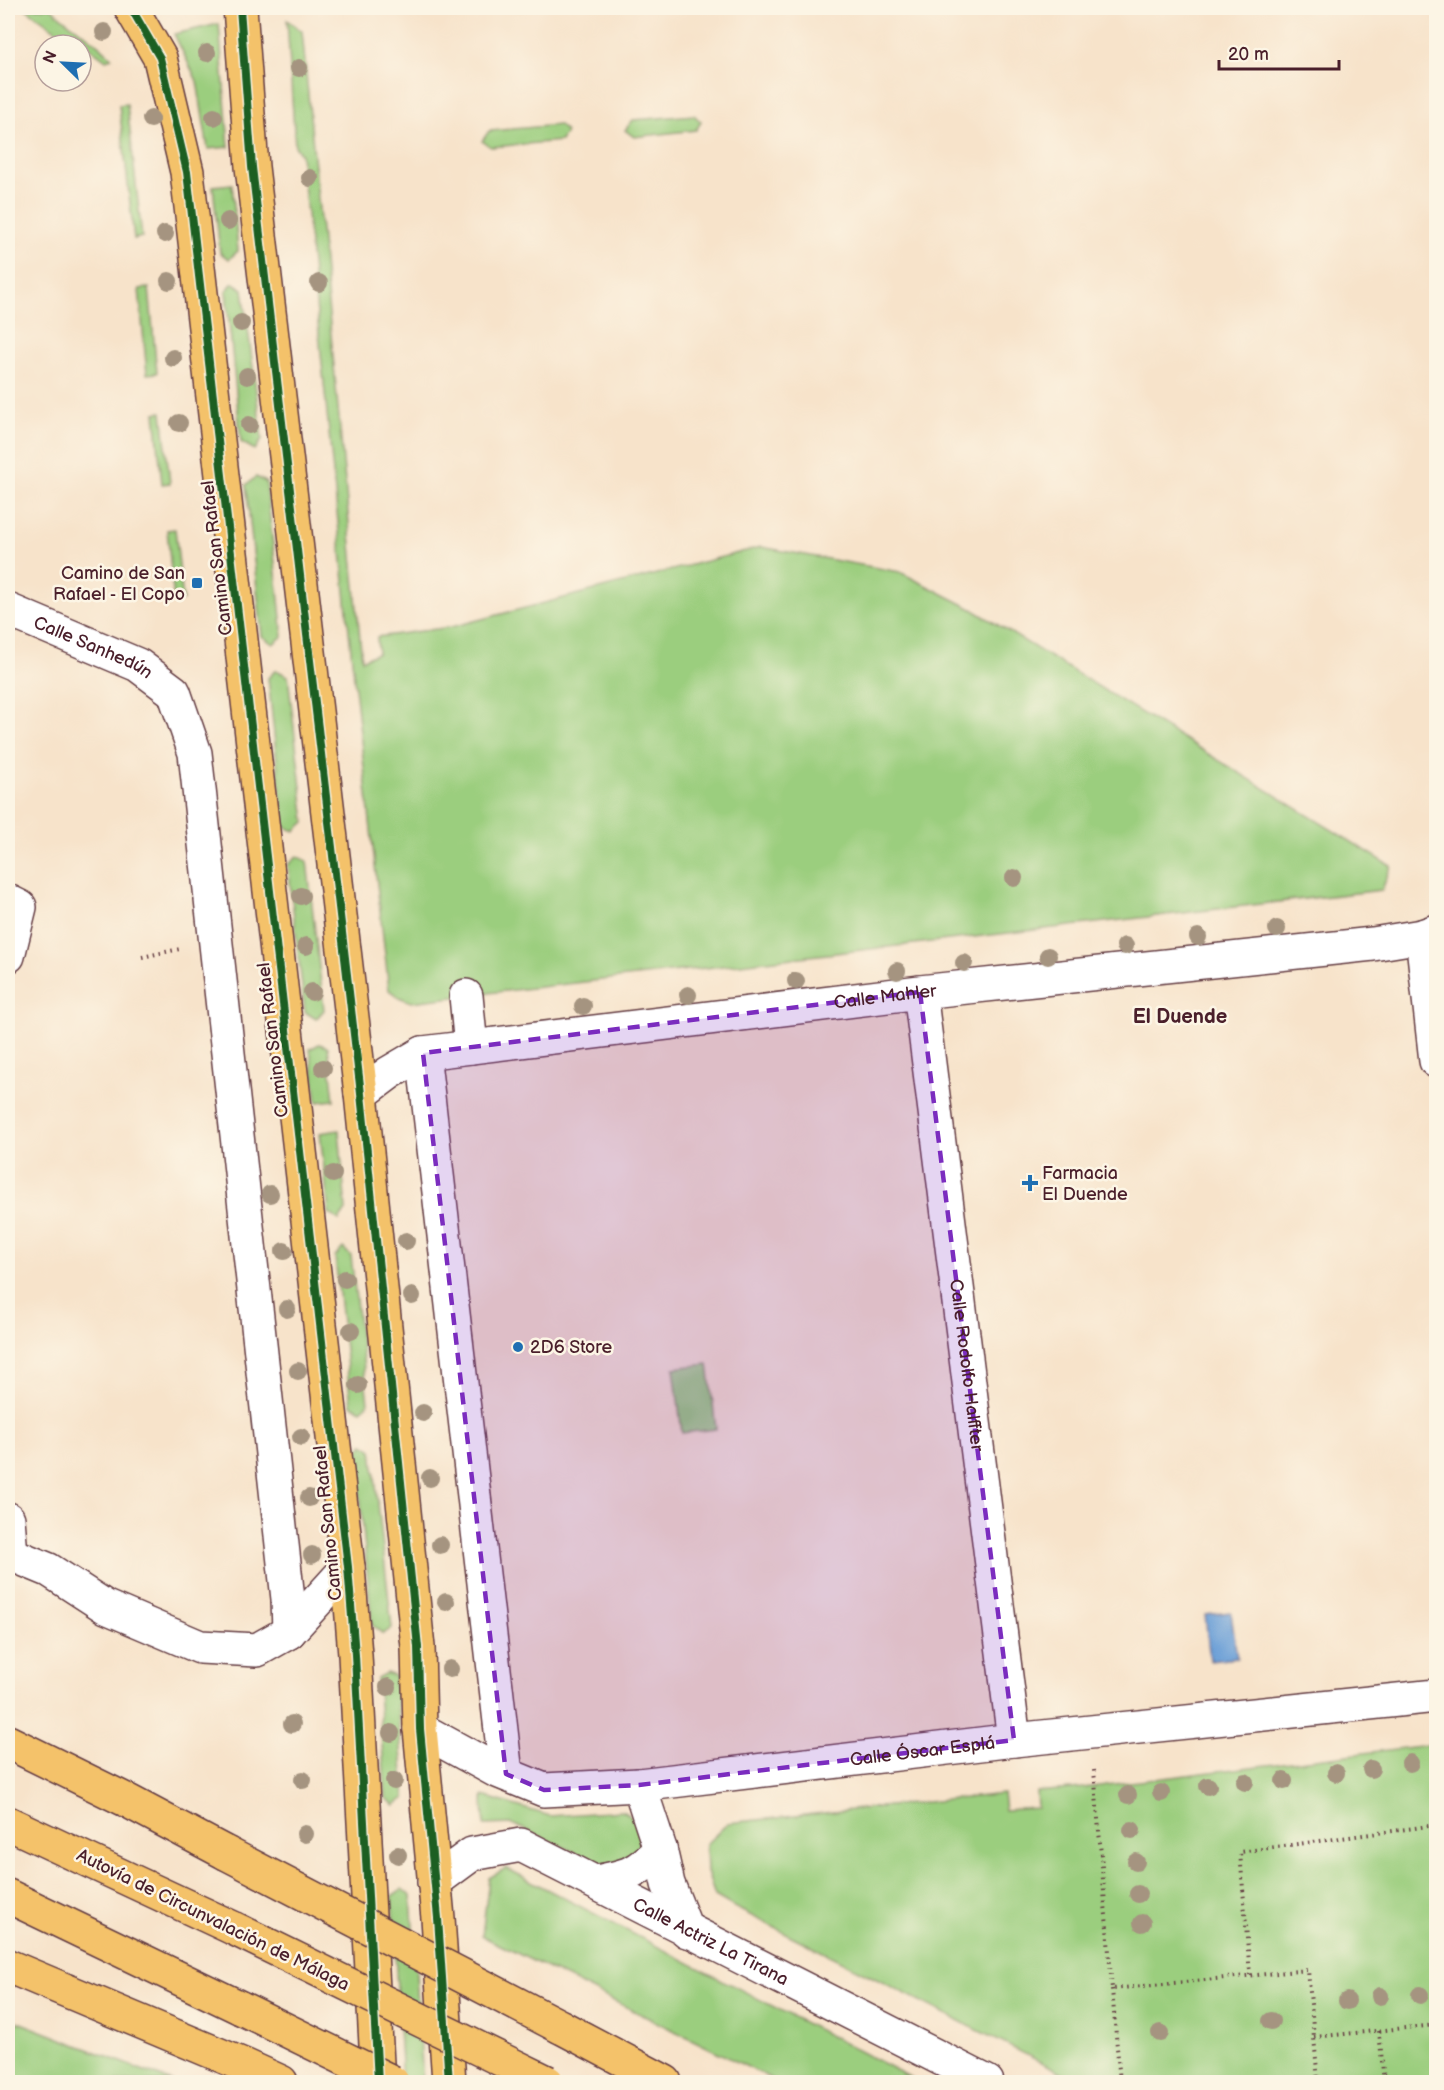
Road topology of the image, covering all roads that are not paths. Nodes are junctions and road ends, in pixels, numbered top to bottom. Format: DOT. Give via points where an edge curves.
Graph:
graph roads {
  1 [pos="131,8"];
  2 [pos="240,8"];
  3 [pos="8,610"];
  4 [pos="8,901"];
  5 [pos="1430,933"];
  6 [pos="8,956"];
  7 [pos="920,992"];
  8 [pos="466,996"];
  9 [pos="471,1047"];
  10 [pos="423,1053"];
  11 [pos="1437,1061"];
  12 [pos="361,1094"];
  13 [pos="8,1519"];
  14 [pos="9,1554"];
  15 [pos="348,1567"];
  16 [pos="289,1632"];
  17 [pos="1437,1696"];
  18 [pos="420,1729"];
  19 [pos="1014,1740"];
  20 [pos="8,1742"];
  21 [pos="506,1774"];
  22 [pos="639,1785"];
  23 [pos="8,1823"];
  24 [pos="660,1849"];
  25 [pos="434,1882"];
  26 [pos="596,1882"];
  27 [pos="8,1896"];
  28 [pos="687,1931"];
  29 [pos="8,1966"];
  30 [pos="281,2082"];
  31 [pos="378,2082"];
  32 [pos="392,2082"];
  33 [pos="449,2082"];
  34 [pos="547,2082"];
  35 [pos="665,2082"];
  36 [pos="987,2082"];
  1 -- 15 [label="main road, Camino San Rafael" via="160,58 187,172"];
  2 -- 12 [label="main road" via="252,166"];
  3 -- 16 [label="street, Calle Sanhedún" via="138,665 174,692 195,753"];
  4 -- 6 [label="street" via="20,907"];
  5 -- 7 [label="street, Calle Mahler" via="1361,945"];
  5 -- 11 [label="street"];
  7 -- 9 [label="street, Calle Mahler"];
  7 -- 19 [label="street, Calle Rodolfo Halffter"];
  8 -- 9 [label="street"];
  9 -- 10 [label="street, Calle Mahler"];
  10 -- 12 [label="street, Calle Mahler"];
  10 -- 21 [label="street"];
  12 -- 18 [label="main road" via="418,1647"];
  13 -- 14 [label="street"];
  14 -- 16 [label="street" via="49,1570 106,1607 200,1647 257,1650"];
  15 -- 16 [label="street"];
  15 -- 31 [label="main road, Camino San Rafael"];
  17 -- 19 [label="street, Calle Óscar Esplá"];
  18 -- 21 [label="street, Calle Óscar Esplá"];
  18 -- 25 [label="main road"];
  19 -- 22 [label="street, Calle Óscar Esplá"];
  20 -- 35 [label="main road, bridge" via="129,1801"];
  21 -- 22 [label="street, Calle Óscar Esplá" via="544,1790"];
  22 -- 24 [label="street"];
  23 -- 34 [label="main road, Autovía de Circunvalación de Málaga, bridge"];
  24 -- 26 [label="street" via="647,1864 629,1875"];
  24 -- 28 [label="street" via="668,1884"];
  25 -- 26 [label="street, Calle Actriz La Tirana" via="472,1854 521,1845"];
  25 -- 33 [label="main road"];
  26 -- 28 [label="street, Calle Actriz La Tirana"];
  27 -- 32 [label="main road, bridge"];
  28 -- 36 [label="street, Calle Actriz La Tirana"];
  29 -- 30 [label="main road"];
}
